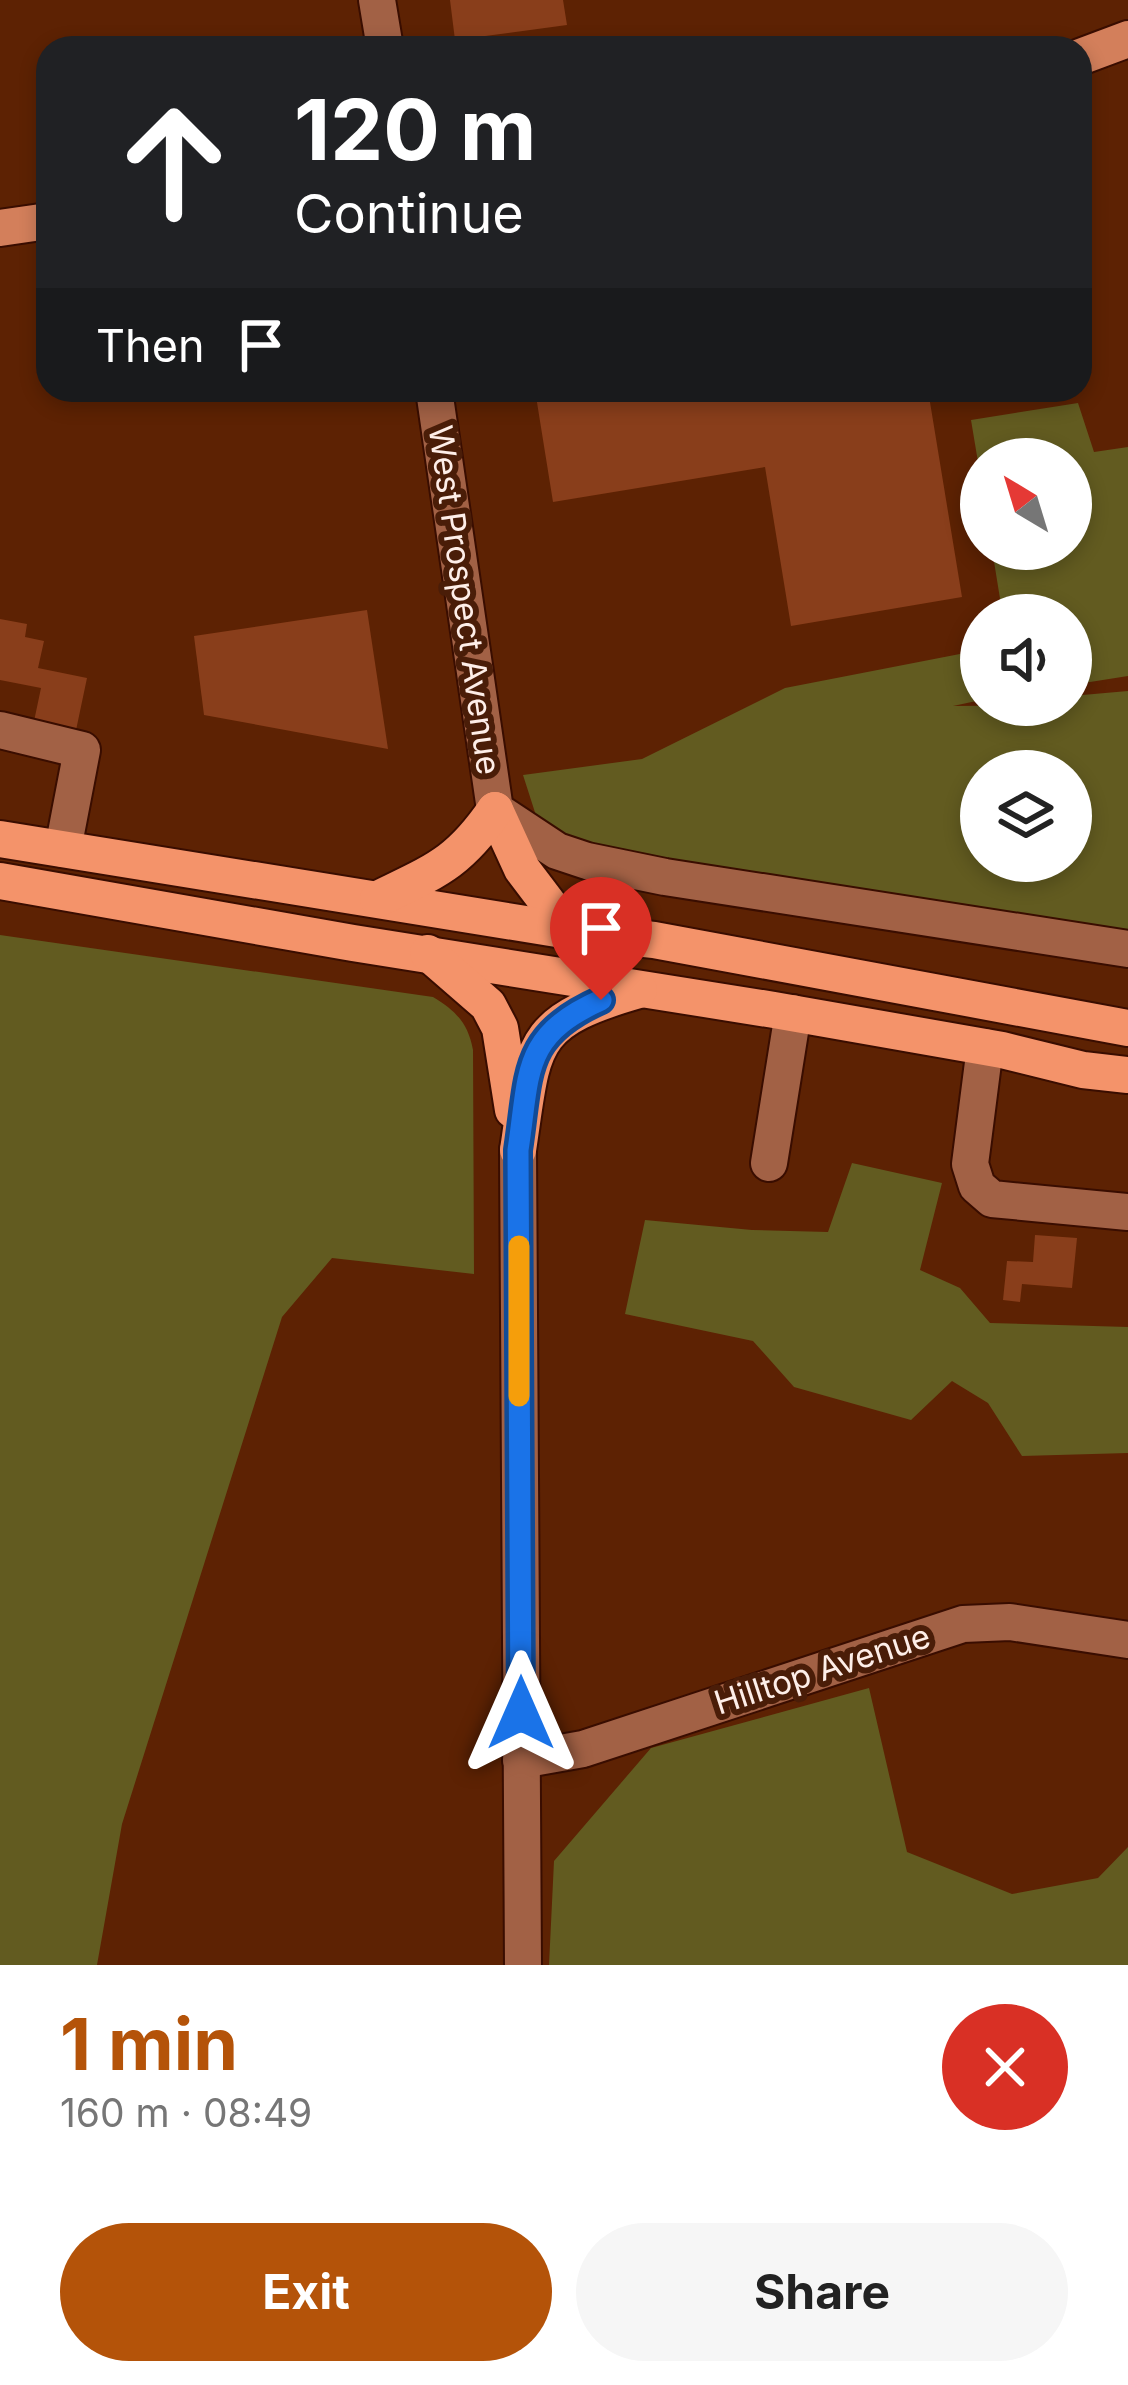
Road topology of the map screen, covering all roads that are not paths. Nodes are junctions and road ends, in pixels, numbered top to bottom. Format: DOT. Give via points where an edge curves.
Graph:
graph roads {
  1 [pos="377,0"];
  2 [pos="383,36"];
  3 [pos="1128,39"];
  4 [pos="1092,52"];
  5 [pos="36,222"];
  6 [pos="0,228"];
  7 [pos="436,402"];
  8 [pos="0,730"];
  9 [pos="495,810"];
  10 [pos="0,839"];
  11 [pos="63,849"];
  12 [pos="0,880"];
  13 [pos="378,898"];
  14 [pos="569,931"];
  15 [pos="1128,949"];
  16 [pos="428,953"];
  17 [pos="644,988"];
  18 [pos="793,1013"];
  19 [pos="1128,1028"];
  20 [pos="985,1047"];
  21 [pos="1128,1075"];
  22 [pos="518,1150"];
  23 [pos="769,1163"];
  24 [pos="1128,1212"];
  25 [pos="1128,1640"];
  26 [pos="521,1760"];
  27 [pos="523,1965"];
  1 -- 2 [label="street"];
  3 -- 4 [label="main road"];
  5 -- 6 [label="main road"];
  7 -- 9 [label="street, West Prospect Avenue"];
  8 -- 11 [label="street" via="82,750"];
  9 -- 13 [label="highway" via="448,865"];
  9 -- 14 [label="highway" via="522,868"];
  9 -- 15 [label="street" via="587,861"];
  10 -- 11 [label="highway"];
  11 -- 13 [label="highway"];
  12 -- 16 [label="highway"];
  13 -- 14 [label="highway"];
  14 -- 19 [label="highway"];
  16 -- 17 [label="highway"];
  16 -- 22 [label="highway" via="488,1005 500,1028"];
  17 -- 18 [label="highway"];
  17 -- 22 [label="highway" via="566,1016 547,1034 532,1062"];
  18 -- 20 [label="highway"];
  18 -- 23 [label="street"];
  20 -- 21 [label="highway"];
  20 -- 24 [label="street" via="970,1164 977,1186 992,1199"];
  22 -- 26 [label="street"];
  25 -- 26 [label="street, Hilltop Avenue" via="1010,1622 963,1624 583,1749"];
  26 -- 27 [label="street"];
}
